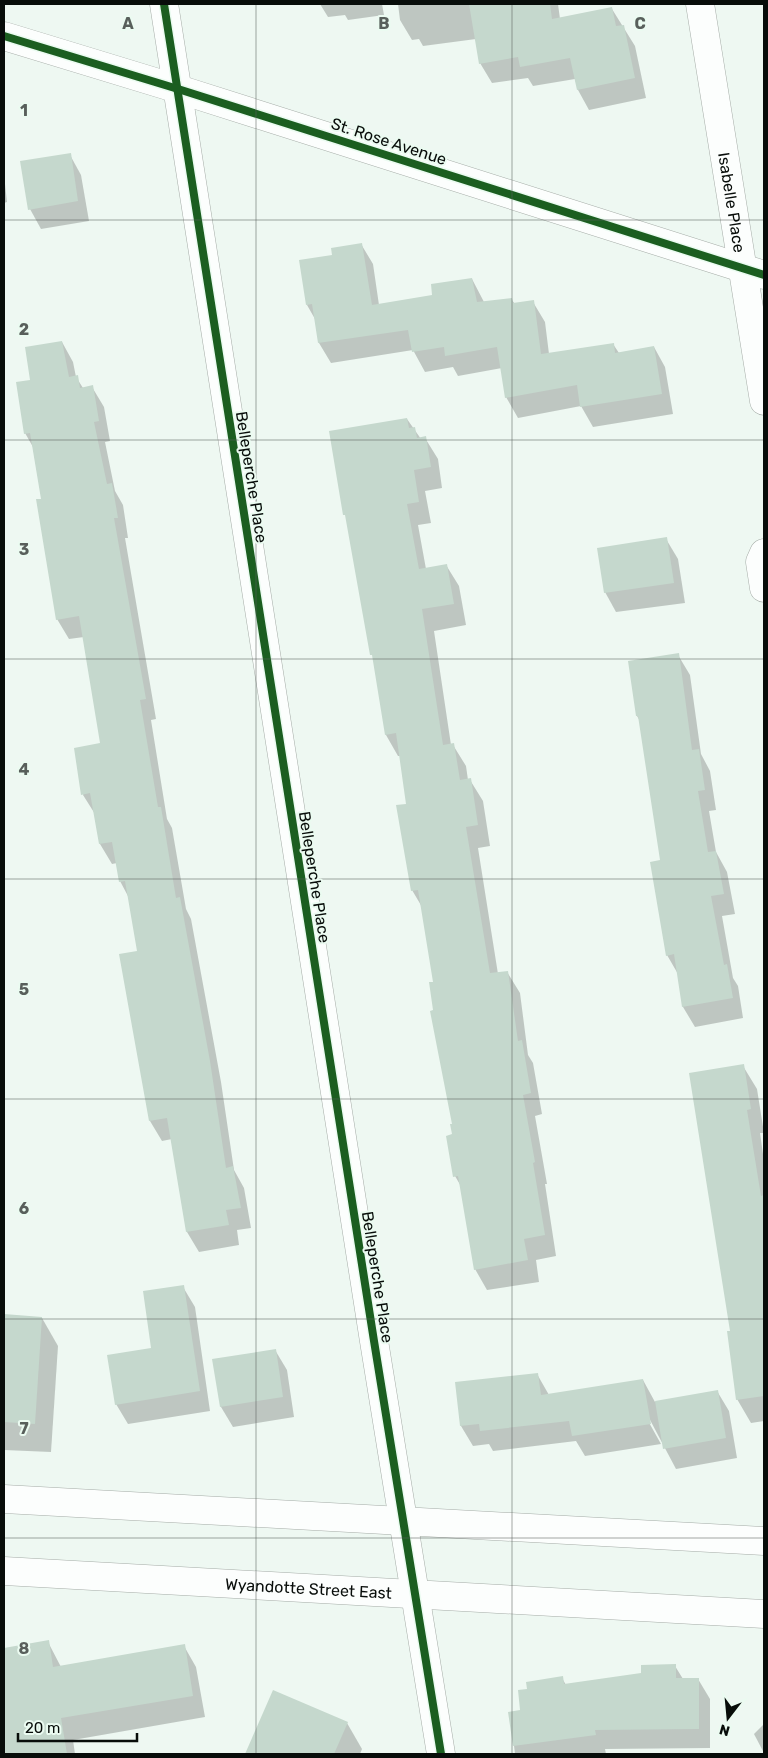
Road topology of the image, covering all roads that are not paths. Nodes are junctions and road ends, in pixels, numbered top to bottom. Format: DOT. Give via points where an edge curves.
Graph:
graph roads {
  1 [pos="164,4"];
  2 [pos="700,4"];
  3 [pos="4,36"];
  4 [pos="178,88"];
  5 [pos="753,272"];
  6 [pos="764,401"];
  7 [pos="764,554"];
  8 [pos="764,588"];
  9 [pos="4,1499"];
  10 [pos="403,1521"];
  11 [pos="764,1541"];
  12 [pos="4,1572"];
  13 [pos="415,1594"];
  14 [pos="764,1614"];
  15 [pos="441,1754"];
  1 -- 4 [label="street, Belleperche Place"];
  2 -- 5 [label="street, Isabelle Place"];
  3 -- 4 [label="street, St. Rose Avenue"];
  4 -- 5 [label="street, St. Rose Avenue"];
  4 -- 10 [label="street, Belleperche Place"];
  5 -- 6 [label="street, Isabelle Place"];
  7 -- 8 [label="street" via="760,562"];
  9 -- 10 [label="street"];
  10 -- 11 [label="street"];
  10 -- 13 [label="street, Belleperche Place"];
  12 -- 13 [label="street, Wyandotte Street East"];
  13 -- 14 [label="street, Wyandotte Street East"];
  13 -- 15 [label="street, Belleperche Place"];
}
